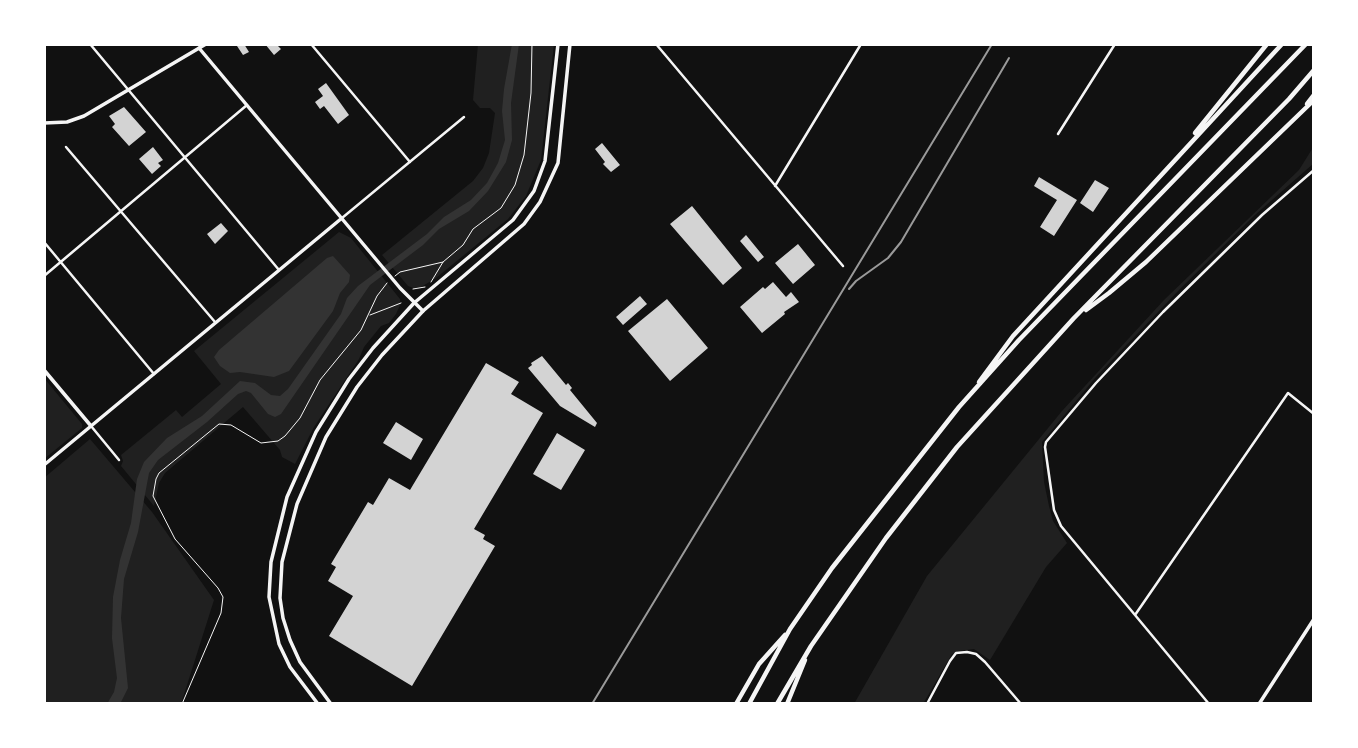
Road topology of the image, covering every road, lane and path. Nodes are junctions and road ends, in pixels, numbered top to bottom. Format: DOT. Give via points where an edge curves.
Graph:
graph roads {
  1 [pos="90,44"];
  2 [pos="195,44"];
  3 [pos="206,44"];
  4 [pos="311,44"];
  5 [pos="532,44"];
  6 [pos="558,44"];
  7 [pos="570,44"];
  8 [pos="656,44"];
  9 [pos="861,44"];
  10 [pos="1115,44"];
  11 [pos="1267,44"];
  12 [pos="1282,44"];
  13 [pos="1306,44"];
  14 [pos="199,48"];
  15 [pos="1314,70"];
  16 [pos="129,90"];
  17 [pos="1314,98"];
  18 [pos="247,105"];
  19 [pos="464,117"];
  20 [pos="44,123"];
  21 [pos="1058,134"];
  22 [pos="66,147"];
  23 [pos="1183,148"];
  24 [pos="186,158"];
  25 [pos="410,162"];
  26 [pos="1314,170"];
  27 [pos="775,186"];
  28 [pos="122,210"];
  29 [pos="342,218"];
  30 [pos="44,242"];
  31 [pos="60,262"];
  32 [pos="443,262"];
  33 [pos="843,266"];
  34 [pos="279,270"];
  35 [pos="44,276"];
  36 [pos="413,289"];
  37 [pos="401,303"];
  38 [pos="414,303"];
  39 [pos="423,311"];
  40 [pos="368,316"];
  41 [pos="1074,318"];
  42 [pos="215,322"];
  43 [pos="44,370"];
  44 [pos="153,374"];
  45 [pos="959,407"];
  46 [pos="1314,414"];
  47 [pos="91,426"];
  48 [pos="119,460"];
  49 [pos="44,465"];
  50 [pos="1135,615"];
  51 [pos="1314,619"];
  52 [pos="790,629"];
  53 [pos="811,646"];
  54 [pos="182,704"];
  55 [pos="318,704"];
  56 [pos="331,704"];
  57 [pos="736,704"];
  58 [pos="749,704"];
  59 [pos="777,704"];
  60 [pos="787,704"];
  61 [pos="927,704"];
  62 [pos="1021,704"];
  63 [pos="1209,704"];
  64 [pos="1259,704"];
  1 -- 16 [label="street"];
  2 -- 14 [label="street"];
  3 -- 14 [label="main road"];
  4 -- 25 [label="street"];
  5 -- 32 [label="path" via="524,155 515,185 501,208 479,223"];
  6 -- 38 [label="main road" via="545,160 534,191 513,220"];
  7 -- 39 [label="main road" via="558,163 546,191 517,231"];
  8 -- 27 [label="street"];
  9 -- 27 [label="street"];
  10 -- 21 [label="street"];
  11 -- 23 [label="highway"];
  12 -- 23 [label="highway"];
  13 -- 45 [label="highway"];
  14 -- 16 [label="main road"];
  14 -- 18 [label="main road"];
  15 -- 41 [label="highway"];
  16 -- 20 [label="main road" via="84,116"];
  16 -- 24 [label="street"];
  17 -- 41 [label="highway" via="1146,262"];
  18 -- 24 [label="street"];
  18 -- 29 [label="main road"];
  19 -- 25 [label="street"];
  22 -- 28 [label="street"];
  23 -- 45 [label="highway" via="1013,336"];
  24 -- 28 [label="street"];
  24 -- 34 [label="street"];
  25 -- 29 [label="street"];
  26 -- 50 [label="street" via="1163,312 1046,442 1054,510 1061,526"];
  27 -- 33 [label="street"];
  28 -- 31 [label="street"];
  28 -- 42 [label="street"];
  29 -- 34 [label="main road"];
  29 -- 38 [label="main road"];
  30 -- 31 [label="street"];
  31 -- 35 [label="street"];
  31 -- 44 [label="street"];
  32 -- 36 [label="path" via="429,284"];
  32 -- 40 [label="path" via="400,272 377,296"];
  34 -- 42 [label="main road"];
  37 -- 40 [label="path"];
  38 -- 39 [label="main road"];
  38 -- 55 [label="main road" via="373,348 334,402 299,468 277,531 270,575 272,616 290,667"];
  39 -- 56 [label="main road" via="382,355 337,418 310,471 288,535 281,576 283,618 300,662"];
  40 -- 54 [label="path" via="320,380 300,418 278,441 261,443 231,425 219,424 156,479 153,496 176,539 223,597 221,613"];
  41 -- 53 [label="highway" via="957,447"];
  42 -- 44 [label="main road"];
  43 -- 47 [label="main road"];
  44 -- 47 [label="main road"];
  45 -- 52 [label="highway" via="832,568"];
  46 -- 50 [label="street" via="1288,393"];
  47 -- 48 [label="street"];
  47 -- 49 [label="main road"];
  50 -- 63 [label="street"];
  51 -- 64 [label="main road"];
  52 -- 57 [label="highway" via="759,664"];
  52 -- 58 [label="highway"];
  53 -- 59 [label="highway"];
  53 -- 60 [label="highway"];
  61 -- 62 [label="street" via="956,653 967,652 985,662"];
}
